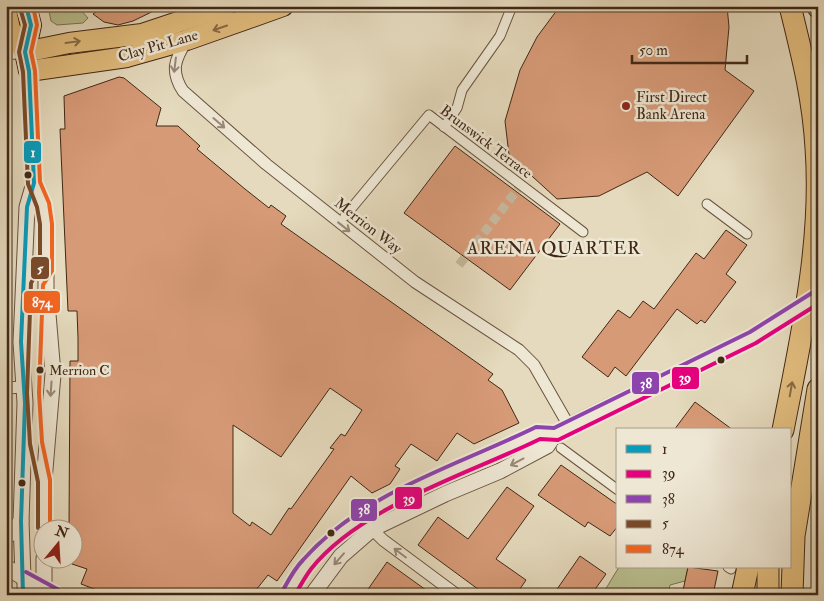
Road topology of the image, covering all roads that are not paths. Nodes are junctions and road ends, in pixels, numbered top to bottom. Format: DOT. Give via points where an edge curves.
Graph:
graph roads {
  1 [pos="26,6"];
  2 [pos="226,6"];
  3 [pos="283,6"];
  4 [pos="512,6"];
  5 [pos="782,6"];
  6 [pos="6,11"];
  7 [pos="792,15"];
  8 [pos="187,40"];
  9 [pos="20,59"];
  10 [pos="444,127"];
  11 [pos="34,183"];
  12 [pos="707,204"];
  13 [pos="346,216"];
  14 [pos="583,232"];
  15 [pos="747,234"];
  16 [pos="818,296"];
  17 [pos="24,387"];
  18 [pos="6,388"];
  19 [pos="818,389"];
  20 [pos="569,426"];
  21 [pos="783,428"];
  22 [pos="555,434"];
  23 [pos="561,448"];
  24 [pos="616,489"];
  25 [pos="376,507"];
  26 [pos="44,518"];
  27 [pos="22,521"];
  28 [pos="372,528"];
  29 [pos="6,536"];
  30 [pos="6,567"];
  31 [pos="45,568"];
  32 [pos="735,568"];
  33 [pos="768,568"];
  34 [pos="23,577"];
  35 [pos="48,593"];
  36 [pos="23,595"];
  37 [pos="287,595"];
  38 [pos="312,595"];
  39 [pos="457,595"];
  40 [pos="742,595"];
  41 [pos="768,595"];
  42 [pos="792,595"];
  1 -- 9 [label="highway" via="31,25"];
  9 -- 2 [label="highway, Clay Pit Lane, one-way" via="69,43 142,34"];
  3 -- 8 [label="highway, Clay Pit Lane, one-way"];
  4 -- 10 [label="street" via="500,36 462,90 457,108"];
  5 -- 7 [label="highway"];
  6 -- 9 [label="highway"];
  21 -- 7 [label="highway, one-way" via="811,266 817,207 816,148 808,76"];
  8 -- 9 [label="highway, Clay Pit Lane" via="127,57"];
  8 -- 20 [label="street, Merrion Way, one-way" via="174,64 177,82 183,91 266,164 415,282 518,350 534,365"];
  9 -- 11 [label="street"];
  10 -- 13 [label="street, Brunswick Terrace" via="429,115"];
  10 -- 14 [label="street, Brunswick Terrace"];
  11 -- 17 [label="street" via="27,206 26,225 21,342"];
  11 -- 26 [label="street, one-way" via="46,224 46,290 52,374"];
  12 -- 15 [label="street"];
  16 -- 20 [label="street, bridge" via="770,328 727,351"];
  17 -- 18 [label="street"];
  17 -- 27 [label="street"];
  19 -- 42 [label="highway" via="794,536"];
  20 -- 22 [label="street"];
  22 -- 25 [label="street" via="539,433"];
  22 -- 28 [label="street, one-way" via="547,446"];
  23 -- 24 [label="street"];
  25 -- 28 [label="street"];
  25 -- 37 [label="street" via="317,554"];
  27 -- 29 [label="street"];
  27 -- 34 [label="street"];
  28 -- 38 [label="street, one-way" via="341,556"];
  39 -- 28 [label="street, one-way" via="383,540"];
  30 -- 34 [label="street"];
  31 -- 35 [label="street"];
  32 -- 40 [label="highway"];
  33 -- 41 [label="highway"];
  34 -- 35 [label="street"];
  34 -- 36 [label="street"];
}
